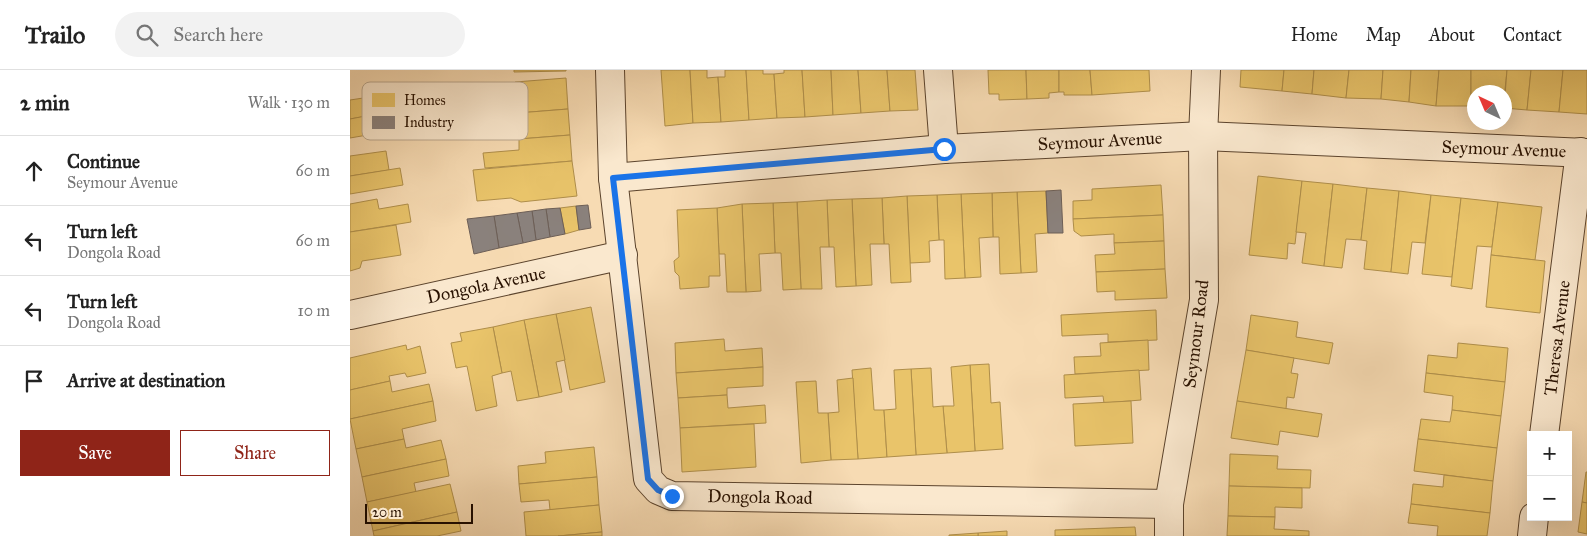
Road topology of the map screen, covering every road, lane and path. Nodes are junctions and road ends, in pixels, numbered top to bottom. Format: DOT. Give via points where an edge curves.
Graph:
graph roads {
  1 [pos="610,70"];
  2 [pos="938,70"];
  3 [pos="1206,70"];
  4 [pos="1203,136"];
  5 [pos="944,149"];
  6 [pos="1584,152"];
  7 [pos="613,178"];
  8 [pos="622,255"];
  9 [pos="350,315"];
  10 [pos="1545,431"];
  11 [pos="1169,504"];
  12 [pos="1534,521"];
  13 [pos="1169,536"];
  14 [pos="1532,536"];
  1 -- 7 [label="street, Dongola Road"];
  2 -- 5 [label="street"];
  3 -- 4 [label="street, Seymour Road"];
  4 -- 5 [label="street, Seymour Avenue"];
  4 -- 6 [label="street, Seymour Avenue"];
  4 -- 11 [label="street, Seymour Road" via="1204,300"];
  5 -- 7 [label="street, Seymour Avenue"];
  6 -- 10 [label="street, Theresa Avenue"];
  7 -- 8 [label="street, Dongola Road"];
  8 -- 9 [label="street, Dongola Avenue"];
  8 -- 11 [label="street, Dongola Road" via="648,479 658,490 672,496"];
  11 -- 13 [label="street, Seymour Road"];
  12 -- 14 [label="street"];
}
